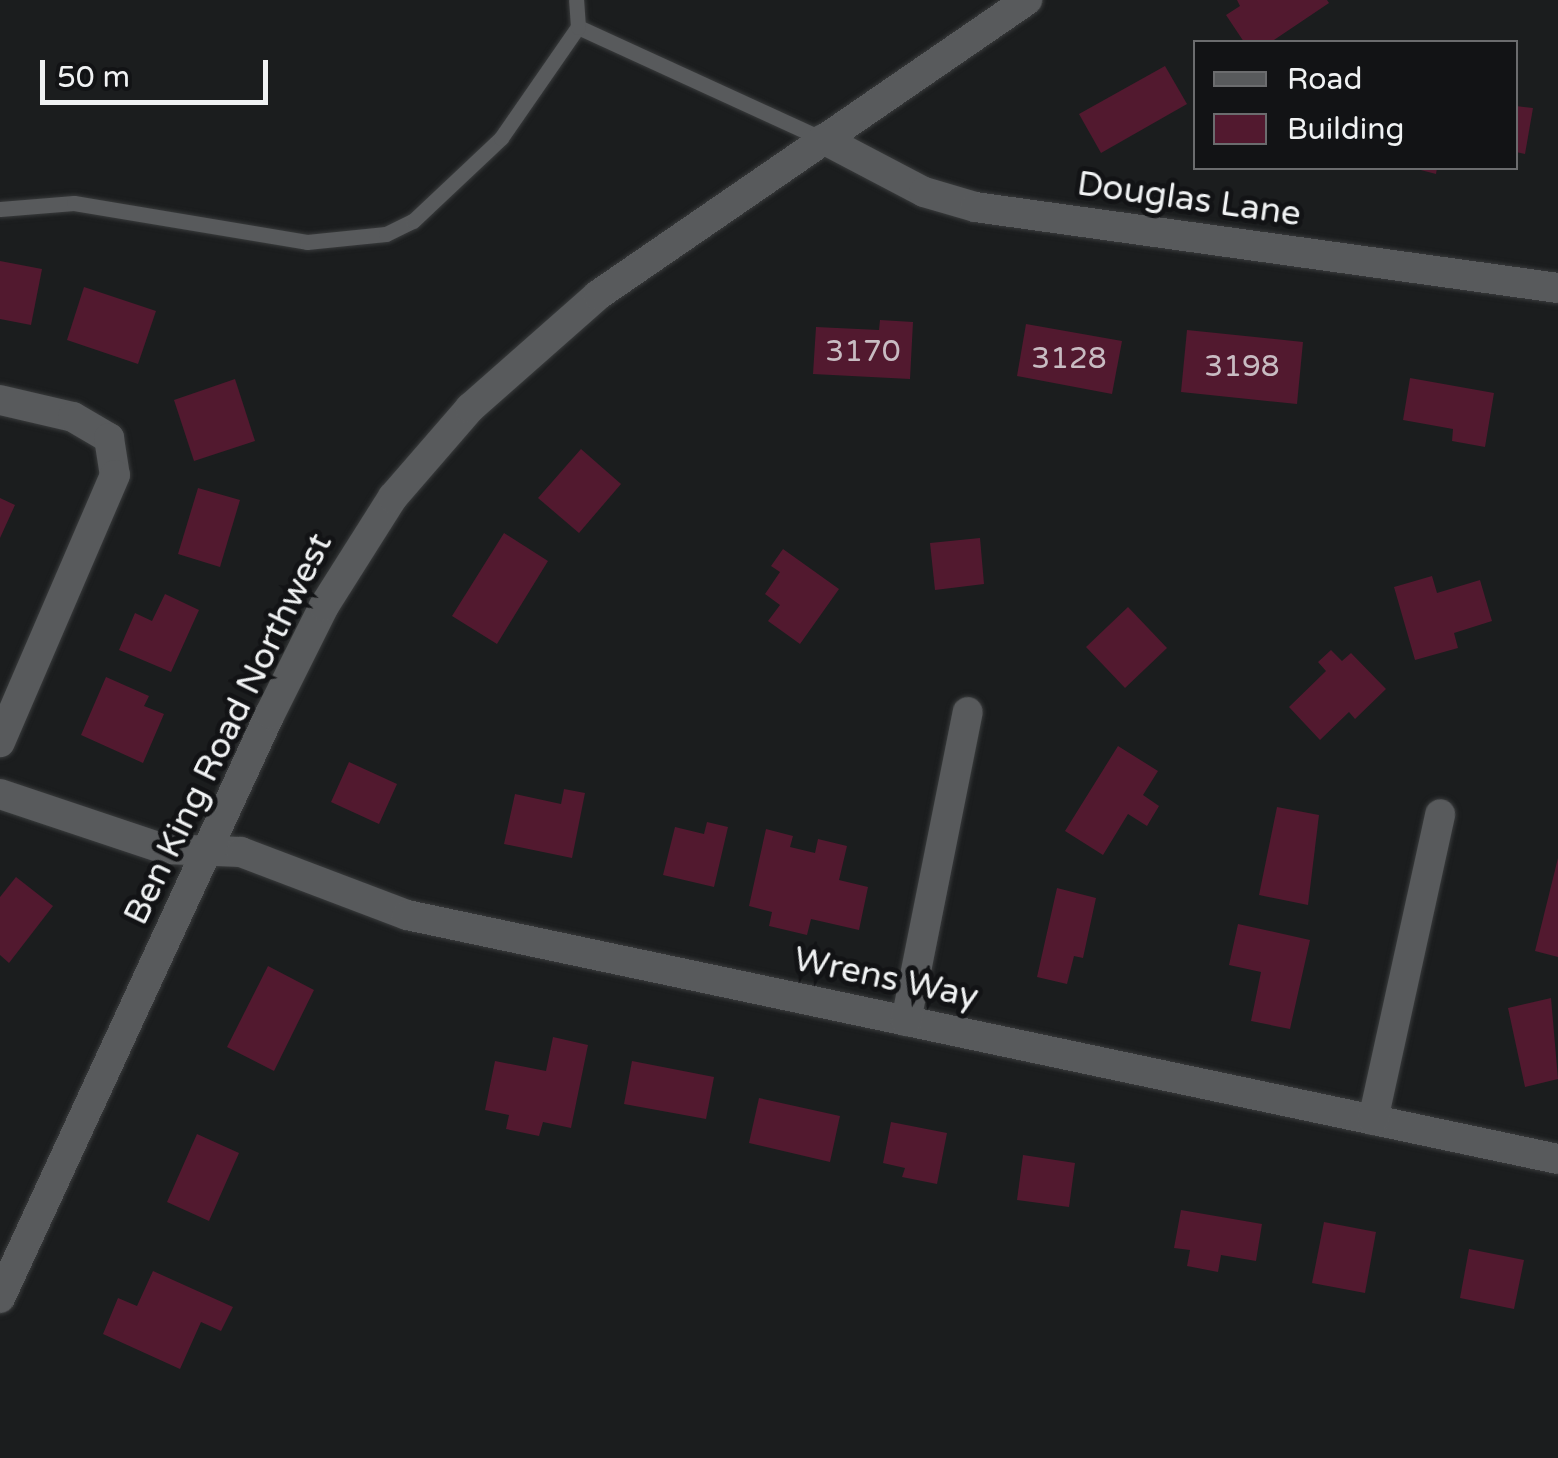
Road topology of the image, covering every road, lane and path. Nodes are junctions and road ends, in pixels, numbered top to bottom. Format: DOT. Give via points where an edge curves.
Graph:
graph roads {
  1 [pos="576,0"];
  2 [pos="1026,0"];
  3 [pos="578,27"];
  4 [pos="823,139"];
  5 [pos="0,209"];
  6 [pos="1558,288"];
  7 [pos="0,400"];
  8 [pos="968,712"];
  9 [pos="0,742"];
  10 [pos="0,794"];
  11 [pos="1440,814"];
  12 [pos="206,850"];
  13 [pos="906,1021"];
  14 [pos="1373,1120"];
  15 [pos="1558,1160"];
  16 [pos="0,1298"];
  1 -- 3 [label="lane"];
  2 -- 4 [label="street, Ben King Road Northwest"];
  3 -- 4 [label="lane"];
  3 -- 5 [label="lane" via="502,138 413,221 386,234 307,242 74,203"];
  4 -- 6 [label="street, Douglas Lane" via="924,192 975,207"];
  4 -- 12 [label="street, Ben King Road Northwest" via="584,307 470,408 416,469 324,606"];
  7 -- 9 [label="street" via="73,417 109,438 116,474"];
  8 -- 13 [label="street"];
  10 -- 12 [label="street, Wrens Way" via="164,850"];
  11 -- 14 [label="street"];
  12 -- 13 [label="street, Wrens Way" via="241,852 407,915"];
  12 -- 16 [label="street, Ben King Road Northwest"];
  13 -- 14 [label="street, Wrens Way"];
  14 -- 15 [label="street, Wrens Way"];
}
